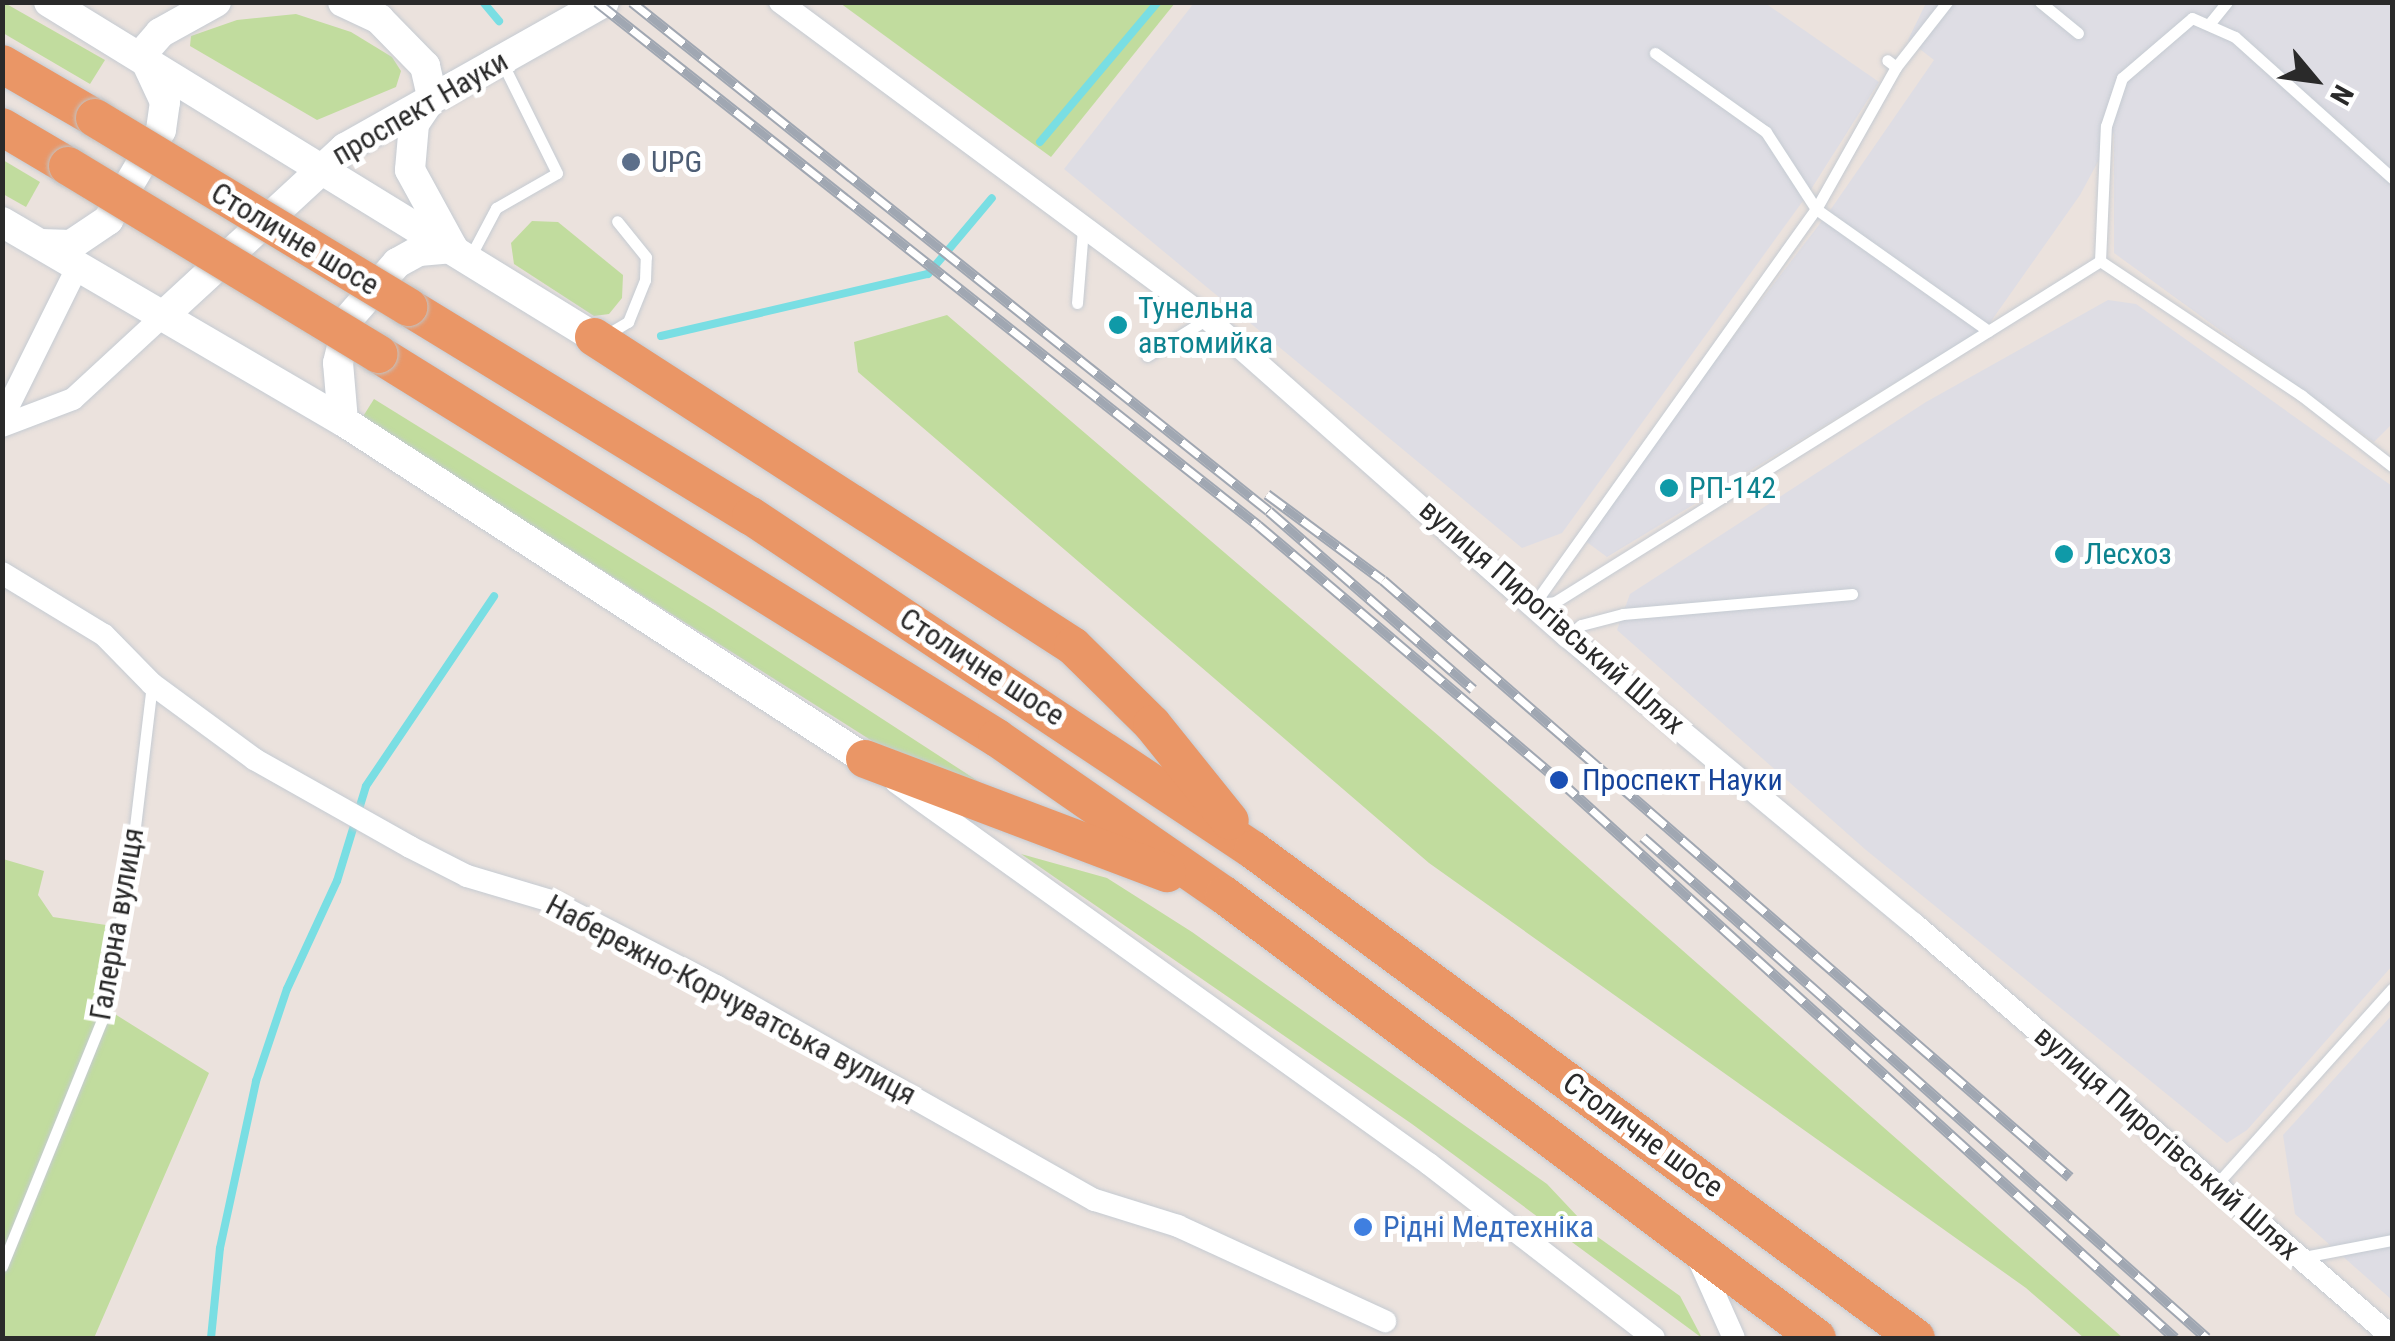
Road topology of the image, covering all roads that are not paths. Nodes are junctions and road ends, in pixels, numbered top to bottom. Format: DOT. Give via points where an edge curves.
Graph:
graph roads {
  1 [pos="49,2"];
  2 [pos="216,2"];
  3 [pos="343,2"];
  4 [pos="604,2"];
  5 [pos="780,2"];
  6 [pos="1947,2"];
  7 [pos="2040,2"];
  8 [pos="2227,2"];
  9 [pos="2210,23"];
  10 [pos="2078,33"];
  11 [pos="1655,53"];
  12 [pos="142,54"];
  13 [pos="500,60"];
  14 [pos="2,64"];
  15 [pos="432,97"];
  16 [pos="2,127"];
  17 [pos="320,166"];
  18 [pos="2392,178"];
  19 [pos="1816,209"];
  20 [pos="617,221"];
  21 [pos="2,222"];
  22 [pos="1083,224"];
  23 [pos="41,244"];
  24 [pos="461,253"];
  25 [pos="2100,262"];
  26 [pos="78,266"];
  27 [pos="1077,304"];
  28 [pos="163,316"];
  29 [pos="1208,319"];
  30 [pos="1988,332"];
  31 [pos="594,336"];
  32 [pos="1147,356"];
  33 [pos="342,422"];
  34 [pos="2,423"];
  35 [pos="2392,466"];
  36 [pos="2,573"];
  37 [pos="1852,594"];
  38 [pos="1534,604"];
  39 [pos="1568,636"];
  40 [pos="152,684"];
  41 [pos="865,759"];
  42 [pos="1253,850"];
  43 [pos="1224,894"];
  44 [pos="2392,989"];
  45 [pos="2215,1186"];
  46 [pos="2392,1240"];
  47 [pos="1692,1244"];
  48 [pos="2299,1258"];
  49 [pos="2,1266"];
  50 [pos="1385,1321"];
  51 [pos="1654,1338"];
  52 [pos="1734,1338"];
  53 [pos="1817,1338"];
  54 [pos="1916,1338"];
  55 [pos="2392,1338"];
  1 -- 12 [label="main road"];
  2 -- 12 [label="main road" via="160,33"];
  3 -- 15 [label="main road" via="379,19 418,52"];
  4 -- 13 [label="main road, проспект Науки"];
  5 -- 22 [label="street, вулиця Пирогівський Шлях"];
  6 -- 19 [label="lane" via="1891,64"];
  7 -- 10 [label="lane"];
  8 -- 9 [label="lane"];
  9 -- 18 [label="lane" via="2235,37"];
  9 -- 25 [label="lane" via="2192,18 2122,78 2106,126"];
  11 -- 19 [label="lane" via="1766,132"];
  12 -- 17 [label="main road"];
  12 -- 23 [label="main road" via="166,102 161,130 108,220 71,246"];
  13 -- 15 [label="main road, проспект Науки"];
  13 -- 24 [label="lane" via="556,174 496,208"];
  14 -- 42 [label="highway, Столичне шосе, bridge" via="751,516"];
  15 -- 17 [label="main road, проспект Науки"];
  15 -- 24 [label="main road" via="414,124 410,170"];
  16 -- 43 [label="highway, Столичне шосе, bridge" via="996,738"];
  17 -- 24 [label="main road"];
  17 -- 28 [label="main road, проспект Науки"];
  19 -- 30 [label="lane"];
  19 -- 38 [label="lane"];
  20 -- 31 [label="lane" via="646,257 645,280 628,322"];
  21 -- 23 [label="main road"];
  22 -- 27 [label="lane"];
  22 -- 29 [label="street, вулиця Пирогівський Шлях"];
  23 -- 26 [label="main road"];
  24 -- 31 [label="main road"];
  24 -- 33 [label="main road" via="418,251 397,264 350,318 338,363"];
  25 -- 30 [label="lane"];
  25 -- 35 [label="lane" via="2301,395"];
  26 -- 28 [label="main road"];
  26 -- 34 [label="street"];
  28 -- 33 [label="main road"];
  28 -- 34 [label="street" via="73,398"];
  29 -- 32 [label="lane"];
  29 -- 38 [label="street, вулиця Пирогівський Шлях"];
  30 -- 38 [label="lane" via="1555,602"];
  31 -- 42 [label="highway" via="1073,646 1152,724"];
  33 -- 41 [label="main road"];
  36 -- 40 [label="street, Набережно-Корчуватська вулиця" via="104,635"];
  37 -- 39 [label="lane" via="1623,614 1581,625"];
  38 -- 39 [label="street, вулиця Пирогівський Шлях"];
  39 -- 45 [label="street, вулиця Пирогівський Шлях"];
  40 -- 49 [label="lane, Галерна вулиця" via="129,876 102,1020"];
  40 -- 50 [label="street, Набережно-Корчуватська вулиця" via="254,759 467,876 551,901 716,986 1095,1200 1178,1226"];
  41 -- 43 [label="highway"];
  41 -- 51 [label="street" via="1144,966 1429,1164"];
  42 -- 54 [label="highway, Столичне шосе"];
  43 -- 47 [label="highway, Столичне шосе"];
  44 -- 45 [label="lane"];
  45 -- 48 [label="street, вулиця Пирогівський Шлях"];
  46 -- 48 [label="lane"];
  47 -- 52 [label="street"];
  47 -- 53 [label="highway, Столичне шосе"];
  48 -- 55 [label="street, вулиця Пирогівський Шлях"];
}
